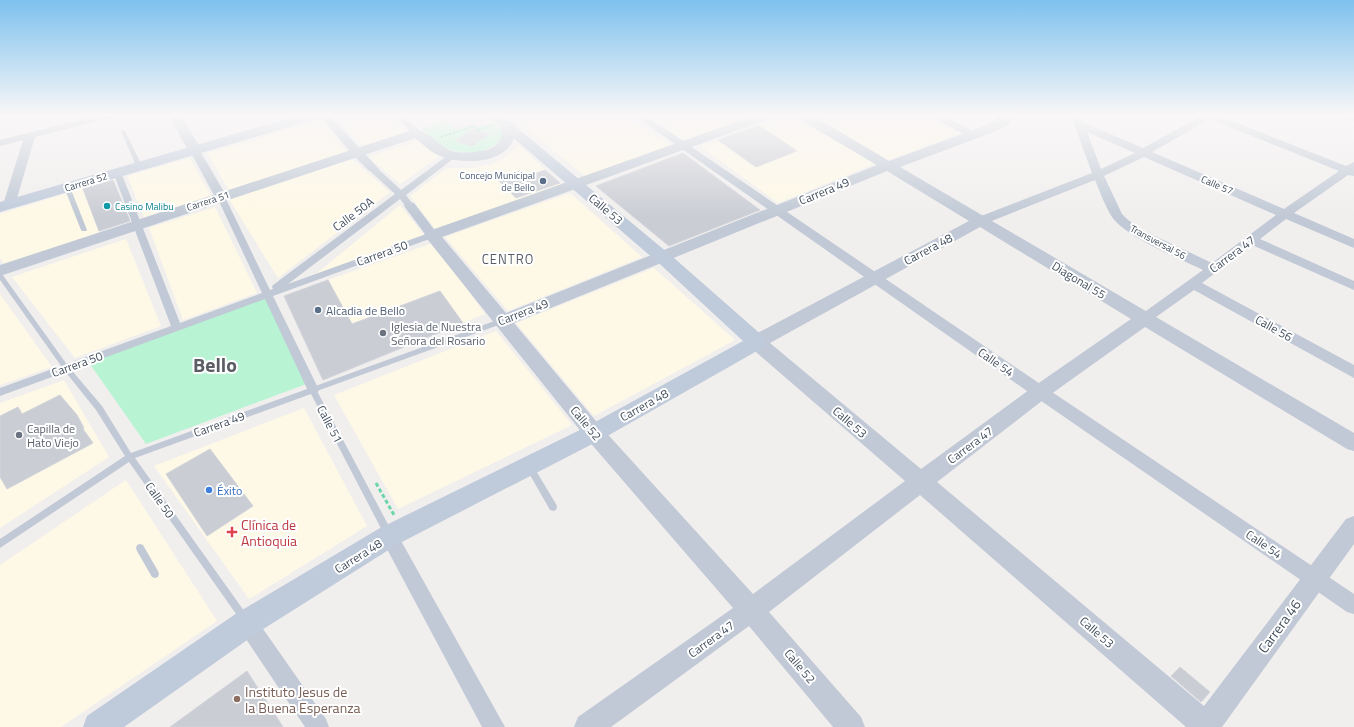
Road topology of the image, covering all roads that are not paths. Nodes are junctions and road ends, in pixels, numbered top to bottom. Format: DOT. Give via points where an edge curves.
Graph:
graph roads {
  1 [pos="25,150"];
  2 [pos="132,150"];
  3 [pos="191,150"];
  4 [pos="195,150"];
  5 [pos="354,150"];
  6 [pos="370,150"];
  7 [pos="440,150"];
  8 [pos="496,150"];
  9 [pos="538,150"];
  10 [pos="670,150"];
  11 [pos="690,150"];
  12 [pos="861,150"];
  13 [pos="932,150"];
  14 [pos="1089,150"];
  15 [pos="1137,150"];
  16 [pos="1149,150"];
  17 [pos="1301,150"];
  18 [pos="357,153"];
  19 [pos="1143,153"];
  20 [pos="454,155"];
  21 [pos="139,166"];
  22 [pos="888,166"];
  23 [pos="373,169"];
  24 [pos="1352,169"];
  25 [pos="117,172"];
  26 [pos="1098,175"];
  27 [pos="577,184"];
  28 [pos="67,187"];
  29 [pos="401,195"];
  30 [pos="221,197"];
  31 [pos="4,206"];
  32 [pos="410,206"];
  33 [pos="777,210"];
  34 [pos="1285,214"];
  35 [pos="980,221"];
  36 [pos="137,225"];
  37 [pos="84,230"];
  38 [pos="432,235"];
  39 [pos="1251,240"];
  40 [pos="1354,244"];
  41 [pos="662,257"];
  42 [pos="1213,269"];
  43 [pos="0,271"];
  44 [pos="0,274"];
  45 [pos="874,278"];
  46 [pos="1193,284"];
  47 [pos="1354,286"];
  48 [pos="267,295"];
  49 [pos="1144,319"];
  50 [pos="502,321"];
  51 [pos="177,327"];
  52 [pos="757,342"];
  53 [pos="66,368"];
  54 [pos="1354,372"];
  55 [pos="313,390"];
  56 [pos="0,392"];
  57 [pos="1040,392"];
  58 [pos="594,433"];
  59 [pos="1354,443"];
  60 [pos="130,457"];
  61 [pos="529,466"];
  62 [pos="921,482"];
  63 [pos="554,508"];
  64 [pos="1354,526"];
  65 [pos="389,536"];
  66 [pos="0,544"];
  67 [pos="140,548"];
  68 [pos="155,574"];
  69 [pos="1314,578"];
  70 [pos="1354,605"];
  71 [pos="752,610"];
  72 [pos="247,623"];
  73 [pos="98,727"];
  74 [pos="318,727"];
  75 [pos="494,727"];
  76 [pos="588,727"];
  77 [pos="851,727"];
  78 [pos="1206,727"];
  1 -- 31 [label="street"];
  2 -- 21 [label="lane"];
  3 -- 21 [label="main road, Carrera 52"];
  4 -- 30 [label="street, Calle 51"];
  5 -- 18 [label="street, Calle 52"];
  6 -- 18 [label="street, Carrera 51"];
  7 -- 20 [label="street"];
  8 -- 20 [label="street" via="480,156"];
  9 -- 27 [label="main road, Calle 53"];
  10 -- 27 [label="street, Carrera 50"];
  11 -- 33 [label="street, Calle 54"];
  12 -- 22 [label="street, Diagonal 55"];
  13 -- 22 [label="street, Carrera 49"];
  14 -- 26 [label="street, Transversal 56"];
  15 -- 19 [label="street, Calle 57"];
  16 -- 19 [label="street, Carrera 48"];
  17 -- 24 [label="street"];
  18 -- 23 [label="street, Calle 52"];
  18 -- 30 [label="street, Carrera 51"];
  19 -- 26 [label="street, Carrera 48"];
  19 -- 34 [label="street, Calle 57"];
  20 -- 29 [label="street, Calle 50A"];
  21 -- 25 [label="main road, Carrera 52"];
  22 -- 33 [label="street, Carrera 49"];
  22 -- 35 [label="street, Diagonal 55"];
  23 -- 29 [label="street, Calle 52"];
  24 -- 34 [label="street, Carrera 47"];
  25 -- 28 [label="main road, Carrera 52"];
  25 -- 36 [label="street"];
  26 -- 35 [label="street, Carrera 48"];
  26 -- 42 [label="street, Transversal 56" via="1117,215 1123,222 1136,232"];
  27 -- 38 [label="street, Carrera 50"];
  27 -- 41 [label="main road, Calle 53"];
  28 -- 31 [label="main road, Carrera 52"];
  28 -- 37 [label="lane"];
  29 -- 32 [label="street, Calle 52"];
  29 -- 48 [label="street, Calle 50A"];
  30 -- 36 [label="street, Carrera 51"];
  30 -- 48 [label="street, Calle 51"];
  32 -- 38 [label="street, Calle 52"];
  33 -- 41 [label="street, Carrera 49"];
  33 -- 45 [label="street, Calle 54"];
  34 -- 39 [label="street, Carrera 47"];
  34 -- 40 [label="street, Calle 57"];
  35 -- 45 [label="street, Carrera 48"];
  35 -- 49 [label="street, Diagonal 55"];
  36 -- 43 [label="street, Carrera 51"];
  36 -- 51 [label="street"];
  38 -- 48 [label="street, Carrera 50"];
  38 -- 50 [label="street, Calle 52"];
  39 -- 42 [label="street, Carrera 47"];
  39 -- 47 [label="street"];
  41 -- 50 [label="street, Carrera 49"];
  41 -- 52 [label="main road, Calle 53"];
  42 -- 46 [label="street, Carrera 47"];
  44 -- 53 [label="lane, Calle 50"];
  45 -- 52 [label="street, Carrera 48"];
  45 -- 57 [label="street, Calle 54"];
  46 -- 49 [label="street, Carrera 47"];
  46 -- 54 [label="street, Calle 56"];
  48 -- 51 [label="street, Carrera 50"];
  48 -- 55 [label="street, Calle 51"];
  49 -- 57 [label="street, Carrera 47"];
  49 -- 59 [label="street, Diagonal 55"];
  50 -- 55 [label="lane, Carrera 49"];
  50 -- 58 [label="street, Calle 52"];
  51 -- 53 [label="street, Carrera 50"];
  52 -- 58 [label="main road, Carrera 48"];
  52 -- 62 [label="street, Calle 53"];
  53 -- 56 [label="street, Carrera 50"];
  53 -- 60 [label="lane, Calle 50" via="99,408"];
  55 -- 60 [label="lane, Carrera 49"];
  55 -- 65 [label="lane, Calle 51"];
  57 -- 62 [label="street, Carrera 47"];
  57 -- 69 [label="street, Calle 54"];
  58 -- 61 [label="main road, Carrera 48"];
  58 -- 71 [label="street, Calle 52"];
  60 -- 66 [label="lane, Carrera 49"];
  60 -- 72 [label="lane, Calle 50"];
  61 -- 63 [label="lane"];
  61 -- 65 [label="main road, Carrera 48"];
  62 -- 71 [label="street, Carrera 47"];
  62 -- 78 [label="street, Calle 53"];
  64 -- 69 [label="street, Carrera 46"];
  65 -- 72 [label="main road, Carrera 48"];
  65 -- 75 [label="street, Calle 51"];
  67 -- 68 [label="lane"];
  69 -- 70 [label="street, Calle 54"];
  69 -- 78 [label="street, Carrera 46"];
  71 -- 76 [label="street, Carrera 47"];
  71 -- 77 [label="street, Calle 52"];
  72 -- 73 [label="main road, Carrera 48"];
  72 -- 74 [label="street, Calle 50"];
}
